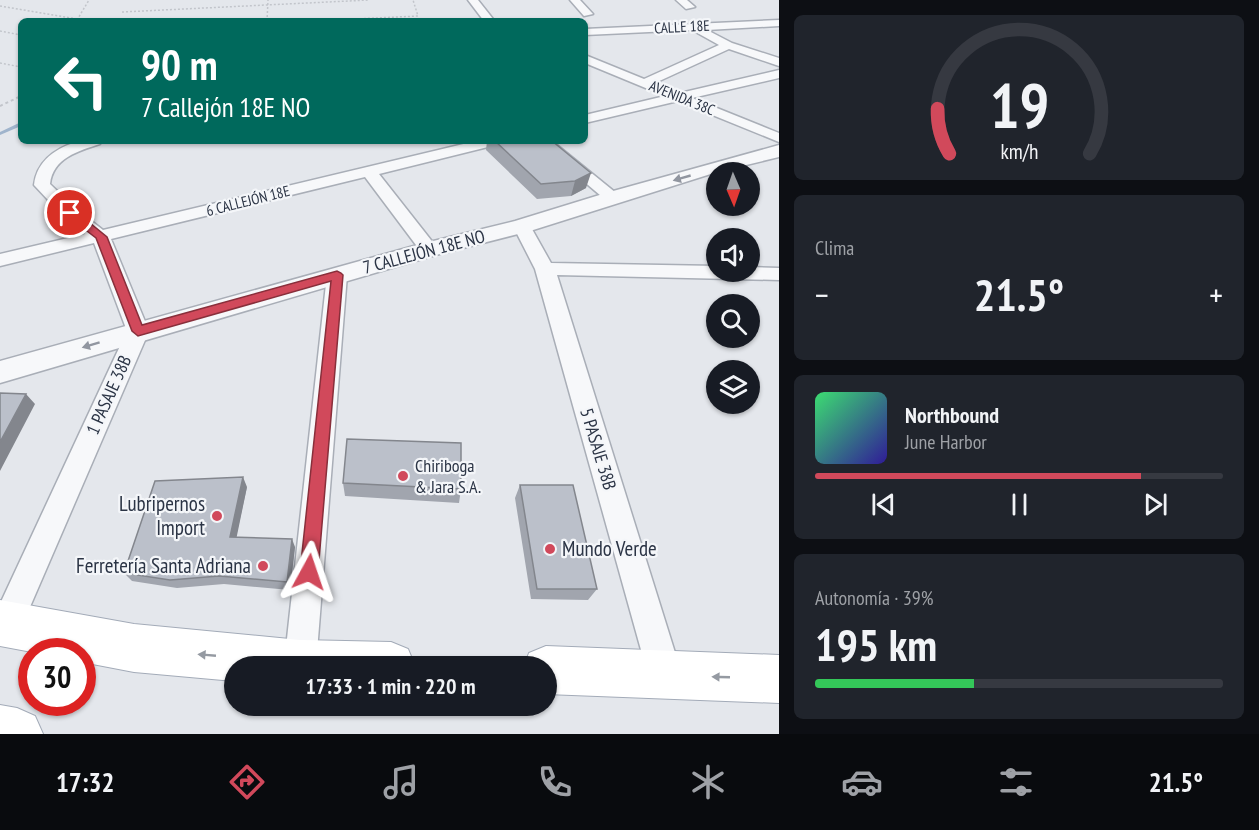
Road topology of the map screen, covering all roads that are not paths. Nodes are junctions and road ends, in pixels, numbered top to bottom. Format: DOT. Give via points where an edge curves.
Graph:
graph roads {
  1 [pos="473,0"];
  2 [pos="575,0"];
  3 [pos="681,0"];
  4 [pos="690,7"];
  5 [pos="588,14"];
  6 [pos="486,18"];
  7 [pos="779,23"];
  8 [pos="692,27"];
  9 [pos="588,32"];
  10 [pos="728,45"];
  11 [pos="588,60"];
  12 [pos="779,62"];
  13 [pos="779,74"];
  14 [pos="645,83"];
  15 [pos="677,97"];
  16 [pos="588,118"];
  17 [pos="779,138"];
  18 [pos="88,144"];
  19 [pos="482,144"];
  20 [pos="547,144"];
  21 [pos="779,151"];
  22 [pos="369,171"];
  23 [pos="613,197"];
  24 [pos="522,226"];
  25 [pos="101,237"];
  26 [pos="429,249"];
  27 [pos="0,260"];
  28 [pos="545,269"];
  29 [pos="779,274"];
  30 [pos="337,275"];
  31 [pos="138,331"];
  32 [pos="0,372"];
  33 [pos="3,625"];
  34 [pos="301,656"];
  35 [pos="224,657"];
  36 [pos="557,670"];
  37 [pos="666,675"];
  38 [pos="779,679"];
  39 [pos="0,731"];
  40 [pos="17,734"];
  1 -- 6 [label="street"];
  2 -- 5 [label="street"];
  3 -- 4 [label="street"];
  7 -- 8 [label="street, CALLE 18E"];
  8 -- 9 [label="street, CALLE 18E"];
  8 -- 10 [label="street"];
  10 -- 12 [label="street"];
  10 -- 14 [label="street"];
  11 -- 14 [label="street, AVENIDA 38C"];
  13 -- 15 [label="street"];
  14 -- 15 [label="street, AVENIDA 38C"];
  15 -- 16 [label="street"];
  15 -- 17 [label="street, AVENIDA 38C"];
  18 -- 25 [label="street" via="60,155 45,168 42,185"];
  19 -- 22 [label="street, 6 CALLEJÓN 18E"];
  20 -- 23 [label="street"];
  21 -- 23 [label="street, 7 CALLEJÓN 18E NO, one-way"];
  22 -- 25 [label="street, 6 CALLEJÓN 18E"];
  22 -- 26 [label="street"];
  23 -- 24 [label="street, 7 CALLEJÓN 18E NO"];
  24 -- 26 [label="street, 7 CALLEJÓN 18E NO"];
  24 -- 28 [label="street, 5 PASAJE 38B"];
  25 -- 27 [label="street, 6 CALLEJÓN 18E"];
  25 -- 31 [label="street"];
  26 -- 30 [label="street, 7 CALLEJÓN 18E NO"];
  28 -- 29 [label="street"];
  28 -- 37 [label="street, 5 PASAJE 38B"];
  30 -- 31 [label="street, 7 CALLEJÓN 18E NO"];
  30 -- 34 [label="street"];
  31 -- 32 [label="street, 7 CALLEJÓN 18E NO, one-way"];
  31 -- 33 [label="street, 1 PASAJE 38B"];
  35 -- 33 [label="main road, one-way" via="134,648"];
  36 -- 37 [label="main road"];
  38 -- 37 [label="main road, one-way"];
  39 -- 40 [label="main road"];
}
